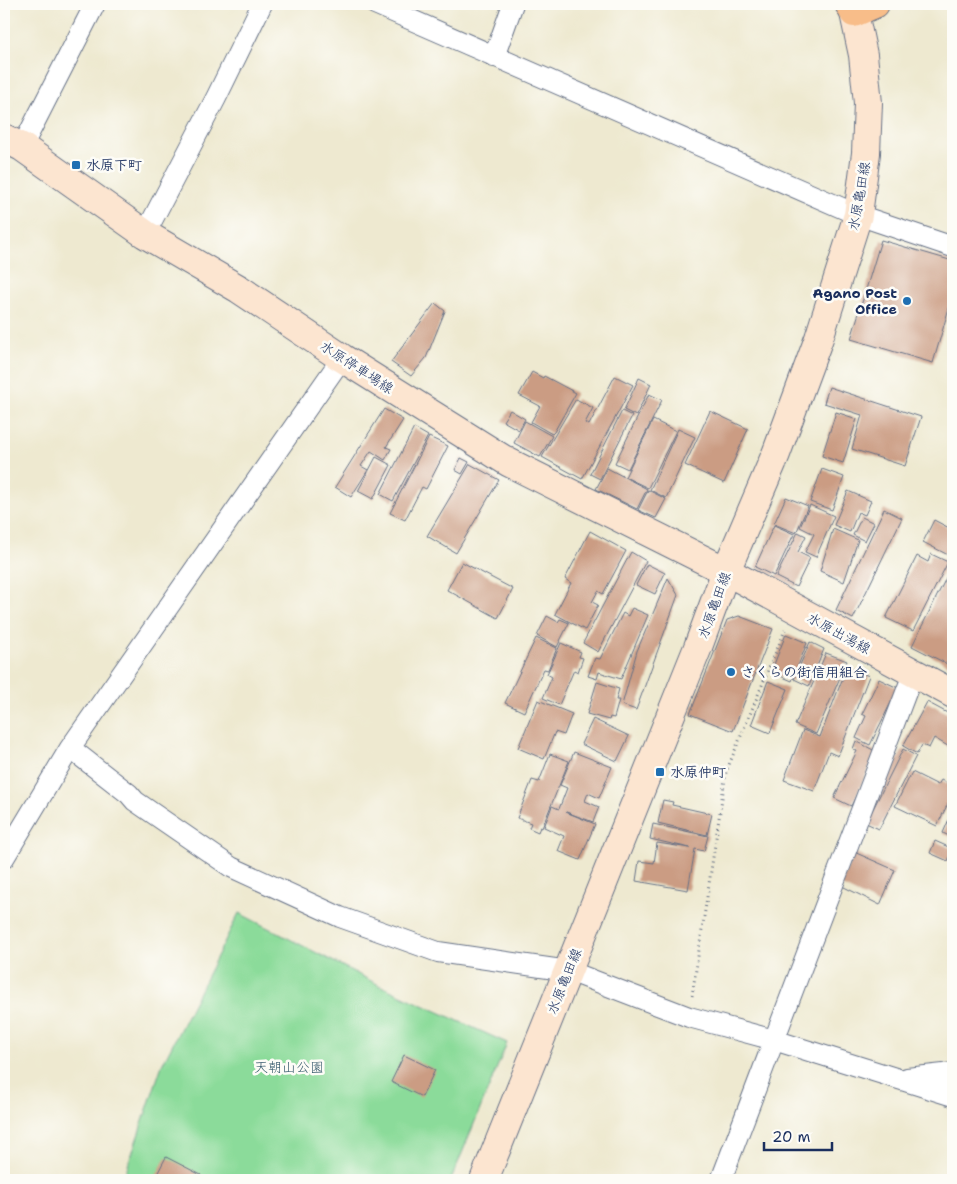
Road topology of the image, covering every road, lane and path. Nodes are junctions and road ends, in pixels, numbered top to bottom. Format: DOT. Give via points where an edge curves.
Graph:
graph roads {
  1 [pos="95,4"];
  2 [pos="262,4"];
  3 [pos="375,4"];
  4 [pos="514,4"];
  5 [pos="860,7"];
  6 [pos="494,57"];
  7 [pos="13,142"];
  8 [pos="858,215"];
  9 [pos="144,234"];
  10 [pos="953,247"];
  11 [pos="342,358"];
  12 [pos="726,571"];
  13 [pos="794,608"];
  14 [pos="913,674"];
  15 [pos="953,694"];
  16 [pos="70,748"];
  17 [pos="4,858"];
  18 [pos="569,970"];
  19 [pos="689,1017"];
  20 [pos="774,1040"];
  21 [pos="953,1073"];
  22 [pos="900,1079"];
  23 [pos="953,1096"];
  24 [pos="484,1180"];
  25 [pos="721,1180"];
  1 -- 7 [label="street"];
  2 -- 9 [label="street"];
  3 -- 6 [label="street"];
  4 -- 6 [label="street"];
  5 -- 8 [label="main road, 水原亀田線" via="868,103"];
  6 -- 8 [label="street"];
  7 -- 9 [label="main road, 水原停車場線"];
  8 -- 10 [label="street"];
  8 -- 12 [label="main road, 水原亀田線" via="816,347 776,454"];
  9 -- 11 [label="main road, 水原停車場線" via="239,289"];
  11 -- 12 [label="main road, 水原停車場線" via="508,462"];
  11 -- 16 [label="street"];
  12 -- 13 [label="main road, 水原出湯線"];
  12 -- 18 [label="main road, 水原亀田線"];
  13 -- 14 [label="main road, 水原出湯線"];
  13 -- 19 [label="path" via="726,772"];
  14 -- 15 [label="main road, 水原出湯線"];
  14 -- 20 [label="street"];
  16 -- 17 [label="street"];
  16 -- 18 [label="street" via="135,801 231,867 340,917 438,952"];
  18 -- 19 [label="street"];
  18 -- 24 [label="main road, 水原亀田線"];
  19 -- 20 [label="street"];
  20 -- 22 [label="street"];
  20 -- 25 [label="street"];
  21 -- 22 [label="street"];
  22 -- 23 [label="street"];
}
